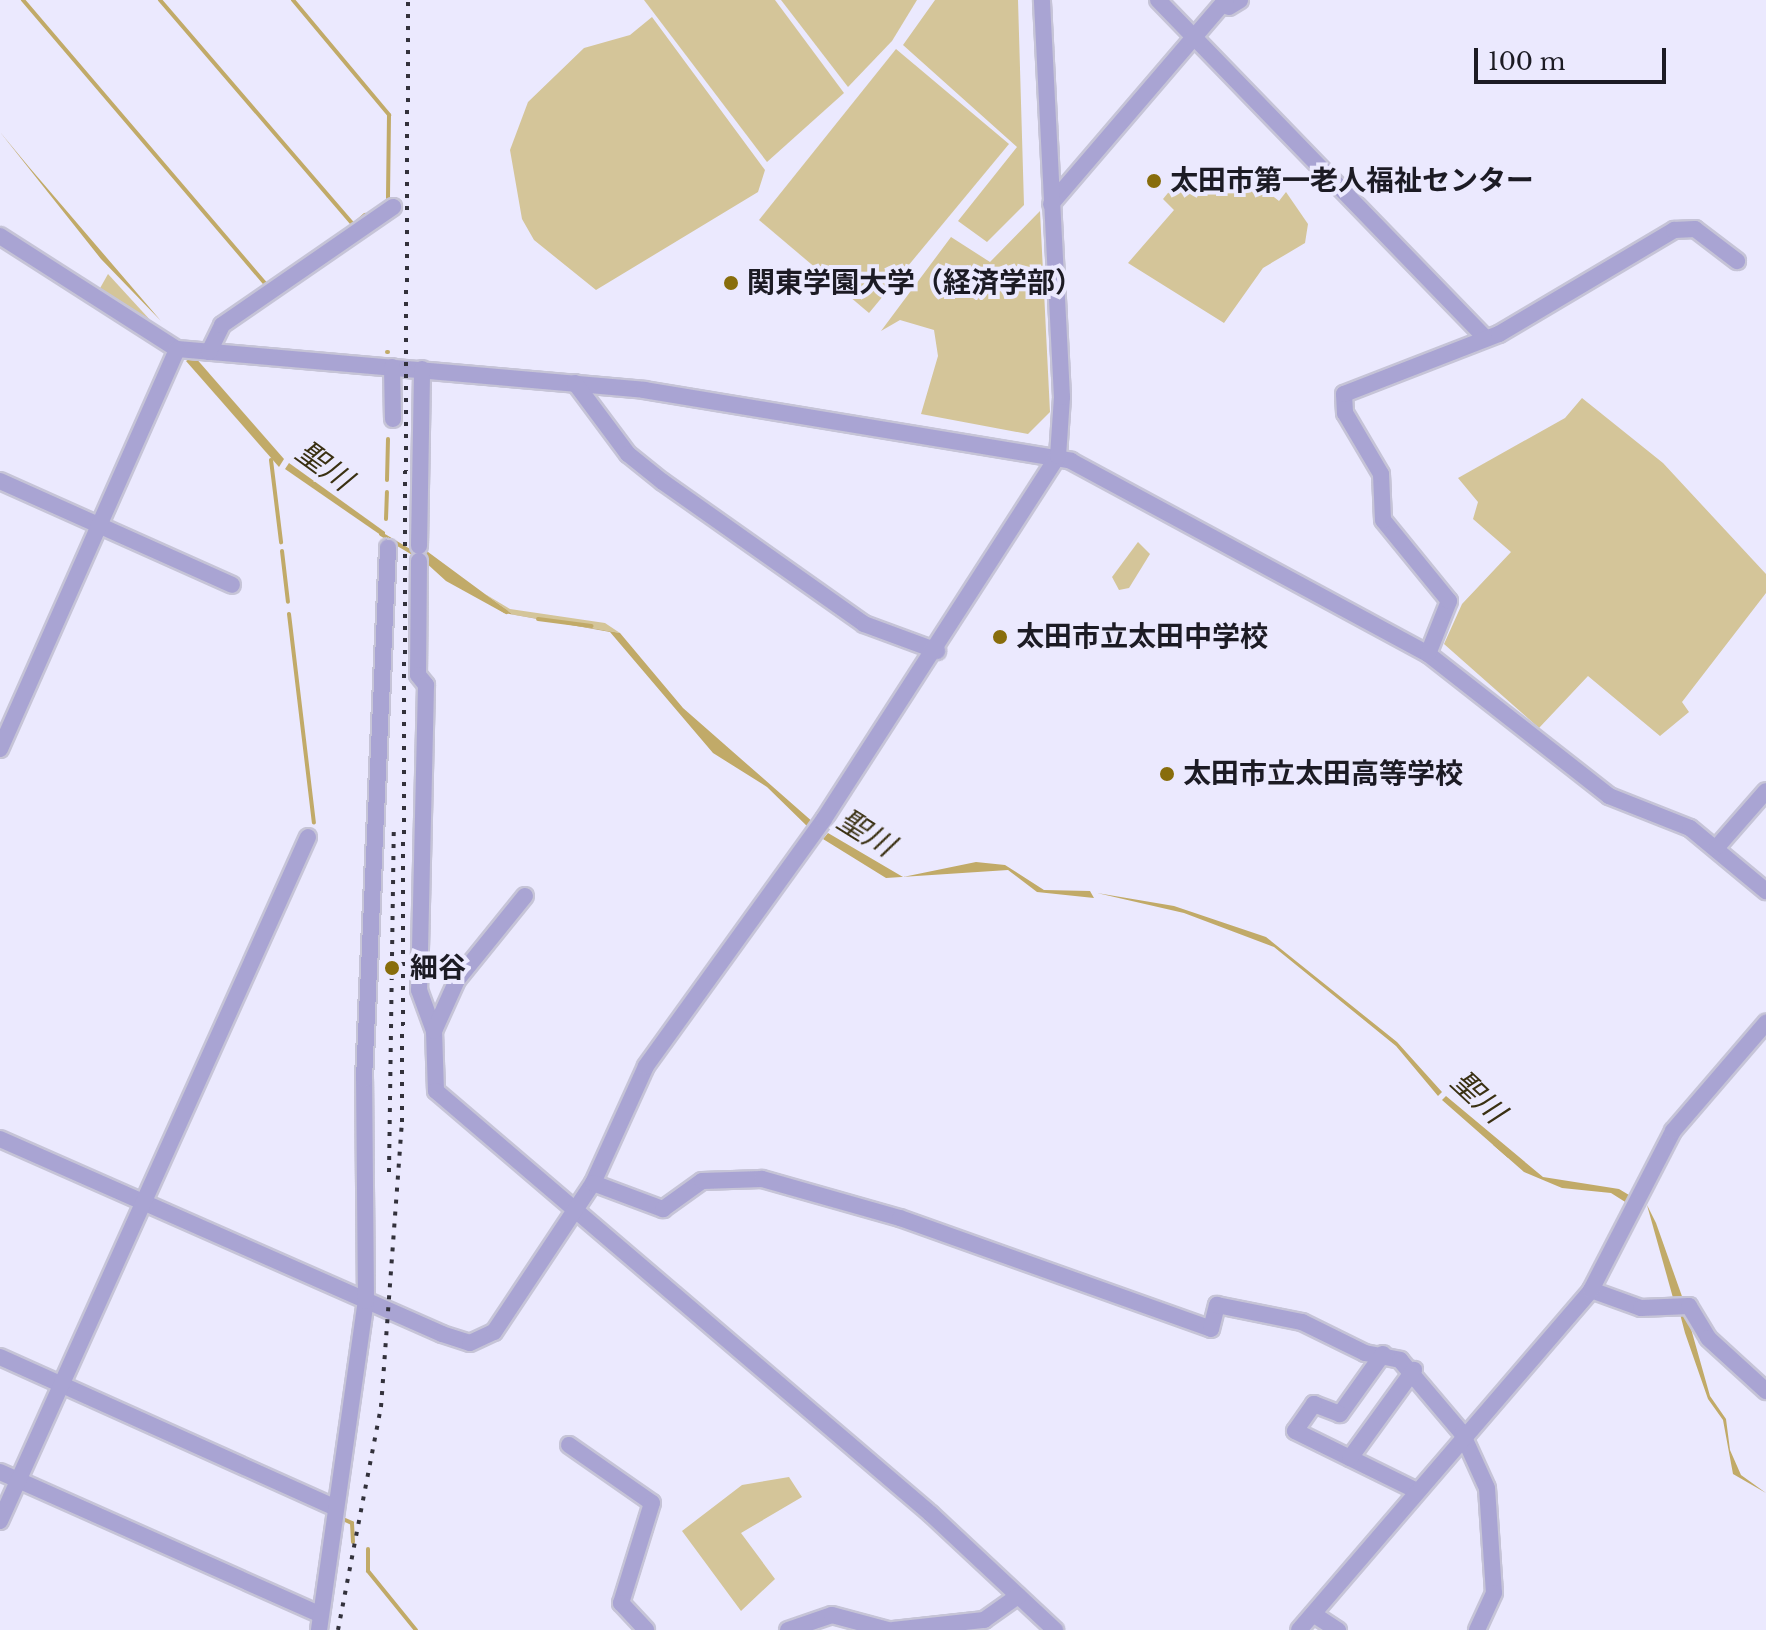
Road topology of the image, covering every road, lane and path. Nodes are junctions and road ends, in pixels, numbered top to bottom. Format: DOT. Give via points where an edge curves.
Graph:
graph roads {
  1 [pos="1042,0"];
  2 [pos="1158,0"];
  3 [pos="1232,2"];
  4 [pos="1198,36"];
  5 [pos="1051,204"];
  6 [pos="393,207"];
  7 [pos="0,236"];
  8 [pos="1737,261"];
  9 [pos="1486,338"];
  10 [pos="177,349"];
  11 [pos="209,352"];
  12 [pos="392,367"];
  13 [pos="422,369"];
  14 [pos="575,383"];
  15 [pos="393,419"];
  16 [pos="1058,456"];
  17 [pos="0,481"];
  18 [pos="101,525"];
  19 [pos="388,548"];
  20 [pos="232,585"];
  21 [pos="937,651"];
  22 [pos="1428,654"];
  23 [pos="0,749"];
  24 [pos="1766,791"];
  25 [pos="308,837"];
  26 [pos="1717,847"];
  27 [pos="1766,891"];
  28 [pos="525,896"];
  29 [pos="1766,1023"];
  30 [pos="434,1031"];
  31 [pos="0,1139"];
  32 [pos="593,1183"];
  33 [pos="142,1203"];
  34 [pos="575,1211"];
  35 [pos="1591,1290"];
  36 [pos="366,1301"];
  37 [pos="1383,1354"];
  38 [pos="0,1357"];
  39 [pos="1414,1370"];
  40 [pos="61,1384"];
  41 [pos="1766,1391"];
  42 [pos="1462,1433"];
  43 [pos="569,1445"];
  44 [pos="1350,1458"];
  45 [pos="0,1472"];
  46 [pos="18,1480"];
  47 [pos="1415,1490"];
  48 [pos="336,1508"];
  49 [pos="0,1521"];
  50 [pos="1018,1596"];
  51 [pos="1313,1614"];
  52 [pos="320,1623"];
  53 [pos="646,1630"];
  54 [pos="788,1630"];
  55 [pos="890,1630"];
  56 [pos="1055,1630"];
  57 [pos="1299,1630"];
  58 [pos="1338,1630"];
  59 [pos="1477,1630"];
  1 -- 5 [label="street"];
  2 -- 4 [label="street"];
  3 -- 4 [label="street"];
  4 -- 5 [label="street"];
  4 -- 9 [label="street" via="1316,157 1366,222"];
  5 -- 16 [label="street" via="1062,397"];
  6 -- 11 [label="street" via="222,325"];
  7 -- 10 [label="street"];
  8 -- 9 [label="street" via="1695,229 1674,230"];
  9 -- 22 [label="street" via="1352,386 1341,402 1381,474 1383,520 1449,601"];
  10 -- 11 [label="street"];
  10 -- 18 [label="street"];
  11 -- 12 [label="street"];
  12 -- 13 [label="street"];
  12 -- 15 [label="street"];
  13 -- 14 [label="street"];
  13 -- 30 [label="street" via="418,675 426,685 419,990"];
  14 -- 16 [label="street" via="718,399"];
  14 -- 21 [label="street" via="628,454 663,482 864,624"];
  16 -- 21 [label="street"];
  16 -- 22 [label="street"];
  17 -- 18 [label="street"];
  18 -- 20 [label="street"];
  18 -- 23 [label="street"];
  19 -- 36 [label="street" via="364,1063"];
  21 -- 32 [label="street" via="820,826 646,1066"];
  22 -- 26 [label="street" via="1609,796"];
  24 -- 26 [label="street"];
  25 -- 33 [label="street"];
  26 -- 27 [label="street"];
  28 -- 30 [label="street" via="457,980"];
  29 -- 35 [label="street" via="1673,1131"];
  30 -- 34 [label="street" via="436,1091"];
  31 -- 33 [label="street"];
  32 -- 34 [label="street"];
  32 -- 37 [label="street" via="663,1209 702,1181 762,1179 900,1218 1211,1329 1217,1305 1302,1322"];
  33 -- 36 [label="street"];
  33 -- 40 [label="street"];
  34 -- 36 [label="street" via="494,1332 482,1338 470,1343"];
  34 -- 50 [label="street"];
  35 -- 41 [label="street" via="1641,1308 1689,1306 1708,1338"];
  35 -- 42 [label="street"];
  36 -- 48 [label="street"];
  37 -- 39 [label="street"];
  37 -- 44 [label="street" via="1340,1414 1314,1404 1295,1431"];
  38 -- 40 [label="street"];
  39 -- 42 [label="street"];
  39 -- 44 [label="street"];
  40 -- 46 [label="street"];
  40 -- 48 [label="street"];
  42 -- 47 [label="street"];
  42 -- 59 [label="street" via="1487,1488 1492,1527 1494,1593"];
  43 -- 53 [label="street" via="652,1503 621,1603"];
  44 -- 47 [label="street"];
  45 -- 46 [label="street"];
  46 -- 49 [label="street"];
  46 -- 52 [label="street"];
  47 -- 51 [label="street"];
  48 -- 52 [label="street"];
  50 -- 55 [label="street" via="984,1620"];
  50 -- 56 [label="street"];
  51 -- 57 [label="street"];
  51 -- 58 [label="street"];
  54 -- 55 [label="street" via="832,1615"];
}
